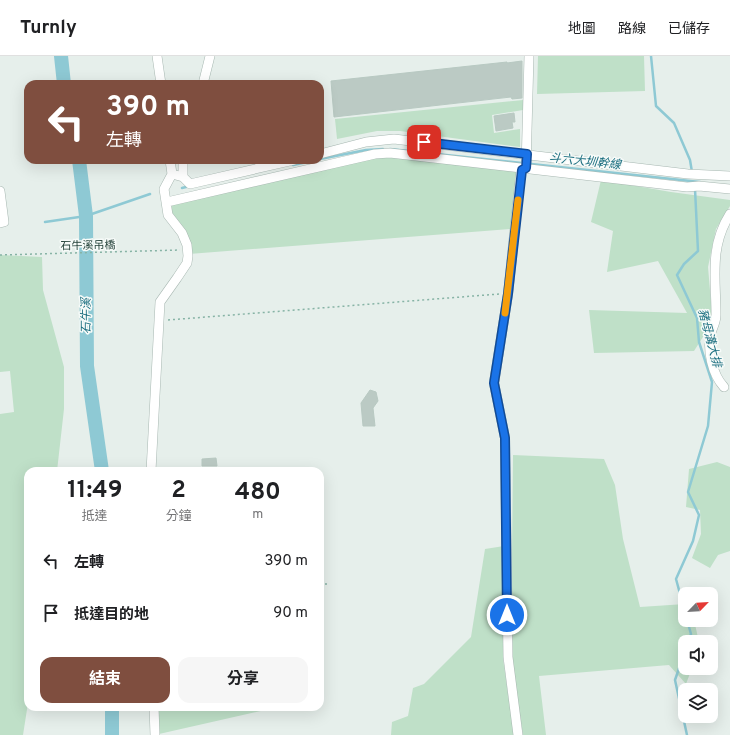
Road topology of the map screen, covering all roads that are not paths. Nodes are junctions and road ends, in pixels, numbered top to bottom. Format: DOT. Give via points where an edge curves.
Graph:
graph roads {
  1 [pos="157,56"];
  2 [pos="210,56"];
  3 [pos="529,56"];
  4 [pos="161,80"];
  5 [pos="204,80"];
  6 [pos="324,153"];
  7 [pos="527,154"];
  8 [pos="170,164"];
  9 [pos="183,164"];
  10 [pos="277,164"];
  11 [pos="526,168"];
  12 [pos="170,176"];
  13 [pos="730,176"];
  14 [pos="183,177"];
  15 [pos="730,190"];
  16 [pos="0,191"];
  17 [pos="167,202"];
  18 [pos="730,214"];
  19 [pos="0,223"];
  20 [pos="724,387"];
  21 [pos="151,467"];
  22 [pos="154,711"];
  23 [pos="155,735"];
  24 [pos="518,735"];
  1 -- 4 [label="street"];
  2 -- 5 [label="street"];
  3 -- 7 [label="street"];
  6 -- 7 [label="street" via="366,142 394,139"];
  7 -- 11 [label="street"];
  7 -- 13 [label="street" via="688,174"];
  8 -- 12 [label="street"];
  9 -- 14 [label="street"];
  10 -- 14 [label="street" via="190,184"];
  11 -- 15 [label="street"];
  11 -- 17 [label="street" via="390,153 375,154"];
  11 -- 24 [label="street" via="522,170 508,294 494,383 505,438 508,657"];
  12 -- 14 [label="street"];
  12 -- 17 [label="street" via="164,189"];
  16 -- 19 [label="street" via="4,222"];
  17 -- 21 [label="street" via="168,215 182,233 188,256 178,278 160,302"];
  18 -- 20 [label="street" via="720,235 717,250 714,295 716,319 710,344 713,370"];
  22 -- 23 [label="street"];
}
